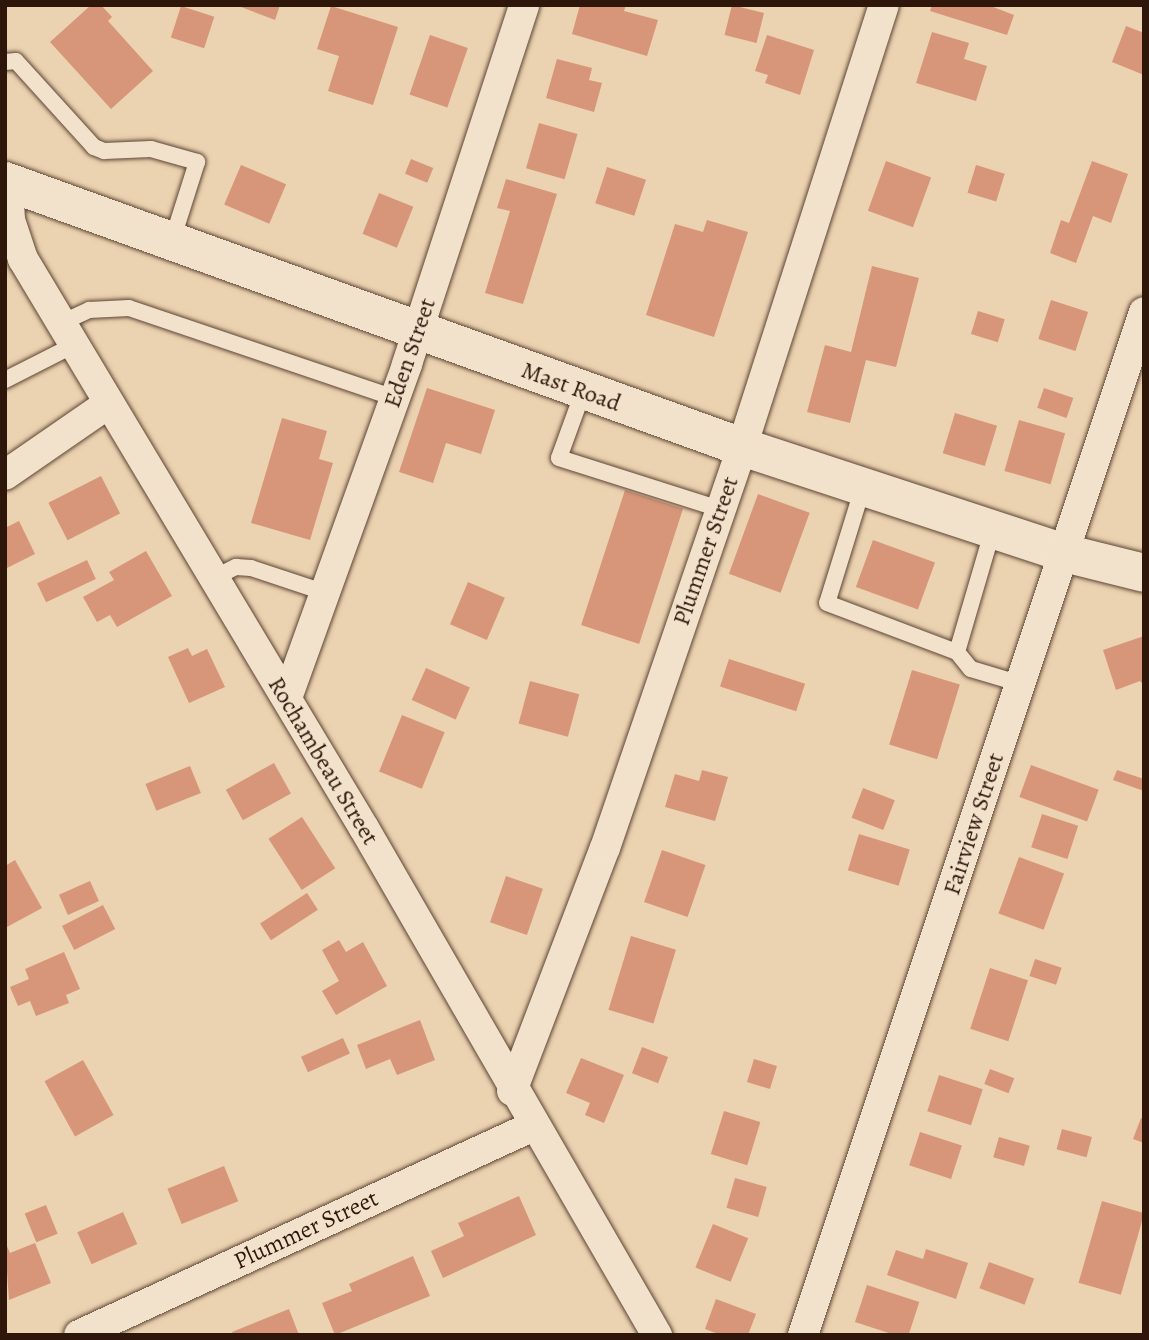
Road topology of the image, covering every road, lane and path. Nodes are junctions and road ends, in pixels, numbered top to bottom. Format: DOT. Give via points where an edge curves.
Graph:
graph roads {
  1 [pos="524,5"];
  2 [pos="884,5"];
  3 [pos="5,62"];
  4 [pos="6,176"];
  5 [pos="171,244"];
  6 [pos="1144,312"];
  7 [pos="418,331"];
  8 [pos="67,334"];
  9 [pos="5,380"];
  10 [pos="583,392"];
  11 [pos="395,398"];
  12 [pos="108,404"];
  13 [pos="742,447"];
  14 [pos="5,475"];
  15 [pos="863,487"];
  16 [pos="720,509"];
  17 [pos="993,529"];
  18 [pos="1065,552"];
  19 [pos="1144,573"];
  20 [pos="214,578"];
  21 [pos="326,593"];
  22 [pos="957,652"];
  23 [pos="1021,684"];
  24 [pos="287,698"];
  25 [pos="512,1091"];
  26 [pos="533,1126"];
  27 [pos="79,1335"];
  28 [pos="657,1335"];
  29 [pos="803,1335"];
  1 -- 7 [label="street, Eden Street"];
  2 -- 13 [label="street, Plummer Street"];
  3 -- 5 [label="lane" via="16,61 94,147 104,152 151,149 197,162"];
  4 -- 5 [label="main road, Mast Road"];
  4 -- 8 [label="street, Rochambeau Street" via="10,220 23,258"];
  5 -- 7 [label="main road, Mast Road"];
  6 -- 18 [label="street, Fairview Street"];
  7 -- 10 [label="main road, Mast Road"];
  7 -- 11 [label="street, Eden Street"];
  8 -- 9 [label="lane"];
  8 -- 11 [label="lane" via="89,310 129,308"];
  8 -- 12 [label="street, Rochambeau Street"];
  10 -- 13 [label="main road, Mast Road"];
  10 -- 16 [label="lane" via="559,458"];
  11 -- 21 [label="street, Eden Street"];
  12 -- 14 [label="street"];
  12 -- 20 [label="street, Rochambeau Street"];
  13 -- 15 [label="main road, Mast Road"];
  13 -- 16 [label="street, Plummer Street"];
  15 -- 17 [label="main road, Mast Road"];
  15 -- 22 [label="lane" via="827,603"];
  16 -- 25 [label="street, Plummer Street" via="605,848"];
  17 -- 18 [label="main road, Mast Road"];
  17 -- 22 [label="lane"];
  18 -- 19 [label="main road, Mast Road"];
  18 -- 23 [label="street, Fairview Street"];
  20 -- 21 [label="lane" via="236,568 251,568"];
  20 -- 24 [label="street, Rochambeau Street"];
  21 -- 24 [label="street, Eden Street"];
  22 -- 23 [label="lane" via="971,669"];
  23 -- 29 [label="street, Fairview Street"];
  24 -- 25 [label="street, Rochambeau Street"];
  25 -- 26 [label="street, Rochambeau Street"];
  26 -- 27 [label="street, Plummer Street"];
  26 -- 28 [label="street, Rochambeau Street"];
}
